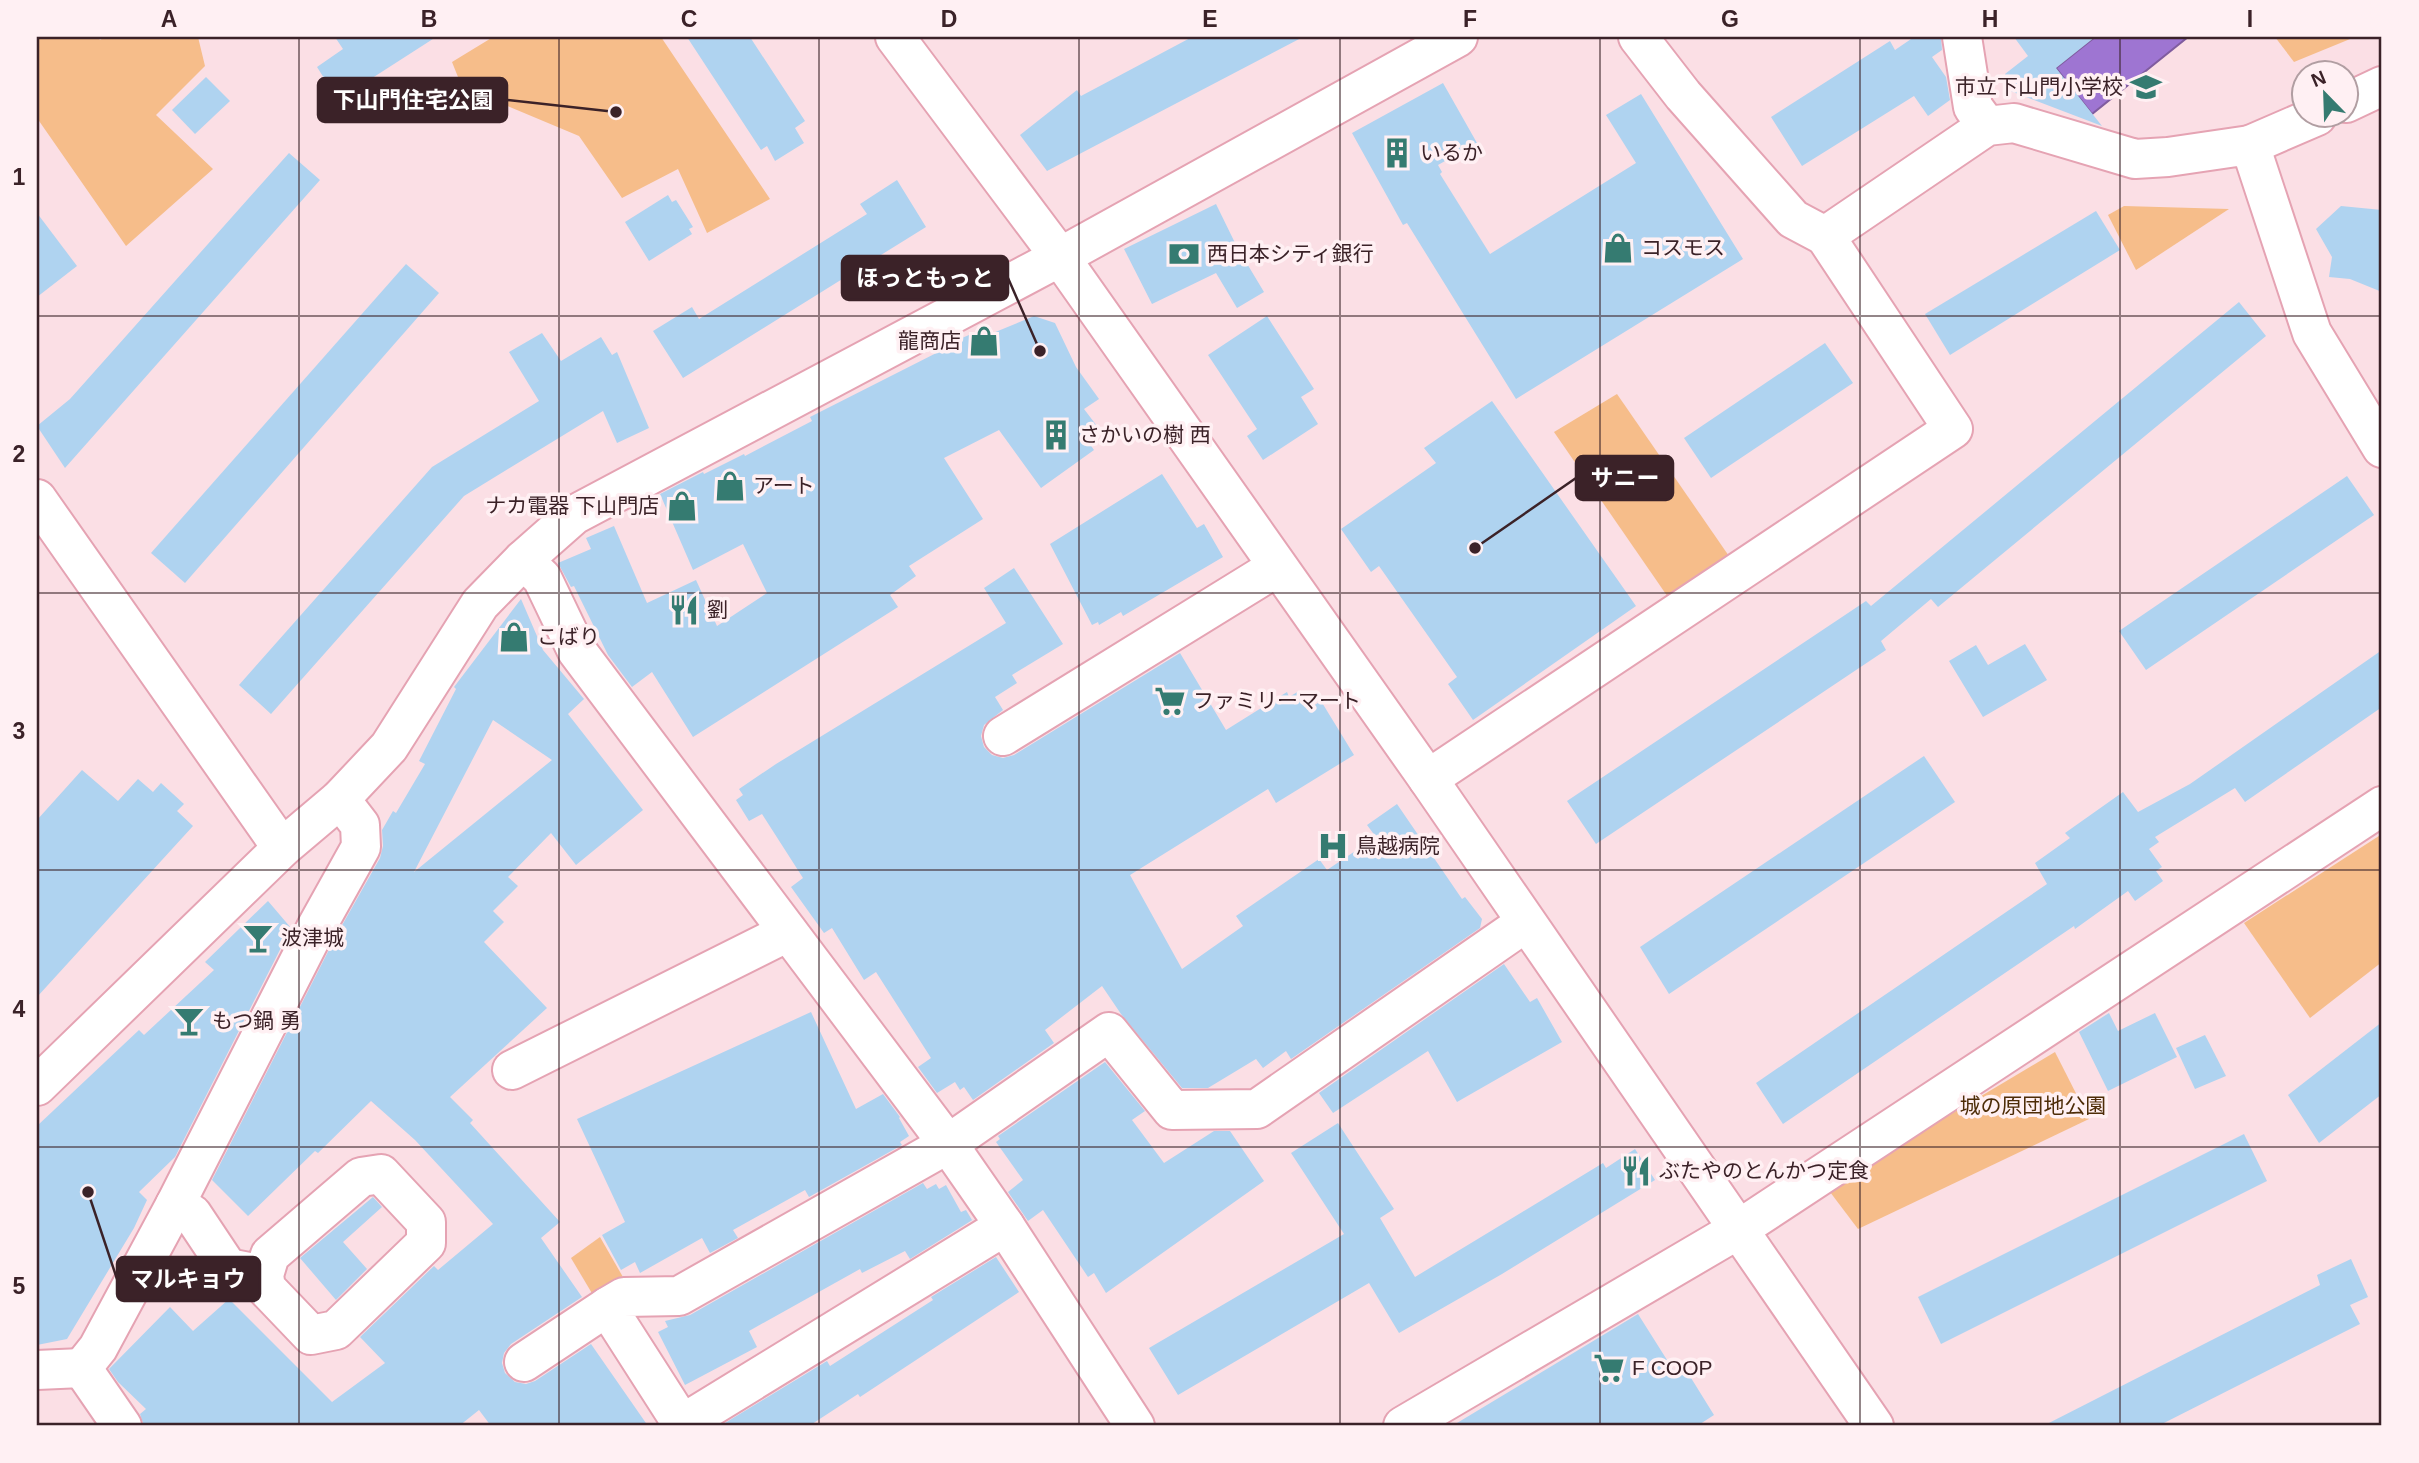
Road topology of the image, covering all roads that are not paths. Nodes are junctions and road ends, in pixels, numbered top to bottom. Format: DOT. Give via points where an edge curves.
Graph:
graph roads {
  1 [pos="895,37"];
  2 [pos="1458,37"];
  3 [pos="1638,37"];
  4 [pos="1962,37"];
  5 [pos="2382,86"];
  6 [pos="2360,96"];
  7 [pos="1986,126"];
  8 [pos="2290,127"];
  9 [pos="2250,145"];
  10 [pos="1825,236"];
  11 [pos="1060,257"];
  12 [pos="2382,448"];
  13 [pos="37,499"];
  14 [pos="523,560"];
  15 [pos="1277,567"];
  16 [pos="1003,736"];
  17 [pos="1428,779"];
  18 [pos="340,799"];
  19 [pos="2382,806"];
  20 [pos="282,848"];
  21 [pos="1525,923"];
  22 [pos="788,932"];
  23 [pos="512,1070"];
  24 [pos="37,1086"];
  25 [pos="948,1144"];
  26 [pos="174,1205"];
  27 [pos="1005,1226"];
  28 [pos="1738,1229"];
  29 [pos="264,1275"];
  30 [pos="607,1307"];
  31 [pos="524,1362"];
  32 [pos="82,1368"];
  33 [pos="37,1370"];
  34 [pos="680,1425"];
  35 [pos="121,1426"];
  36 [pos="1135,1426"];
  37 [pos="1403,1426"];
  38 [pos="1874,1426"];
  1 -- 11 [label="street"];
  2 -- 11 [label="street"];
  3 -- 10 [label="street" via="1793,219"];
  4 -- 7 [label="street" via="1973,107"];
  5 -- 6 [label="street"];
  7 -- 9 [label="street" via="2014,123 2135,159"];
  7 -- 10 [label="street"];
  8 -- 9 [label="street"];
  9 -- 12 [label="street" via="2312,333"];
  10 -- 17 [label="street" via="1953,429"];
  11 -- 14 [label="street" via="574,515"];
  11 -- 15 [label="street"];
  13 -- 20 [label="street"];
  14 -- 18 [label="street" via="480,604 389,747"];
  14 -- 22 [label="street" via="542,578 577,651"];
  15 -- 16 [label="street"];
  15 -- 17 [label="street"];
  17 -- 21 [label="street"];
  18 -- 20 [label="street"];
  18 -- 26 [label="street" via="360,825 361,847"];
  19 -- 28 [label="street"];
  20 -- 24 [label="street"];
  21 -- 25 [label="street" via="1257,1109 1172,1110 1109,1032"];
  21 -- 28 [label="street"];
  22 -- 23 [label="street"];
  22 -- 25 [label="street"];
  25 -- 27 [label="street"];
  25 -- 30 [label="street" via="679,1296 624,1297"];
  26 -- 29 [label="street" via="192,1214 228,1268"];
  26 -- 32 [label="street" via="98,1348"];
  27 -- 34 [label="street"];
  27 -- 36 [label="street"];
  28 -- 37 [label="street"];
  28 -- 38 [label="street"];
  30 -- 31 [label="street"];
  30 -- 34 [label="street"];
  32 -- 33 [label="street"];
  32 -- 35 [label="street"];
}
